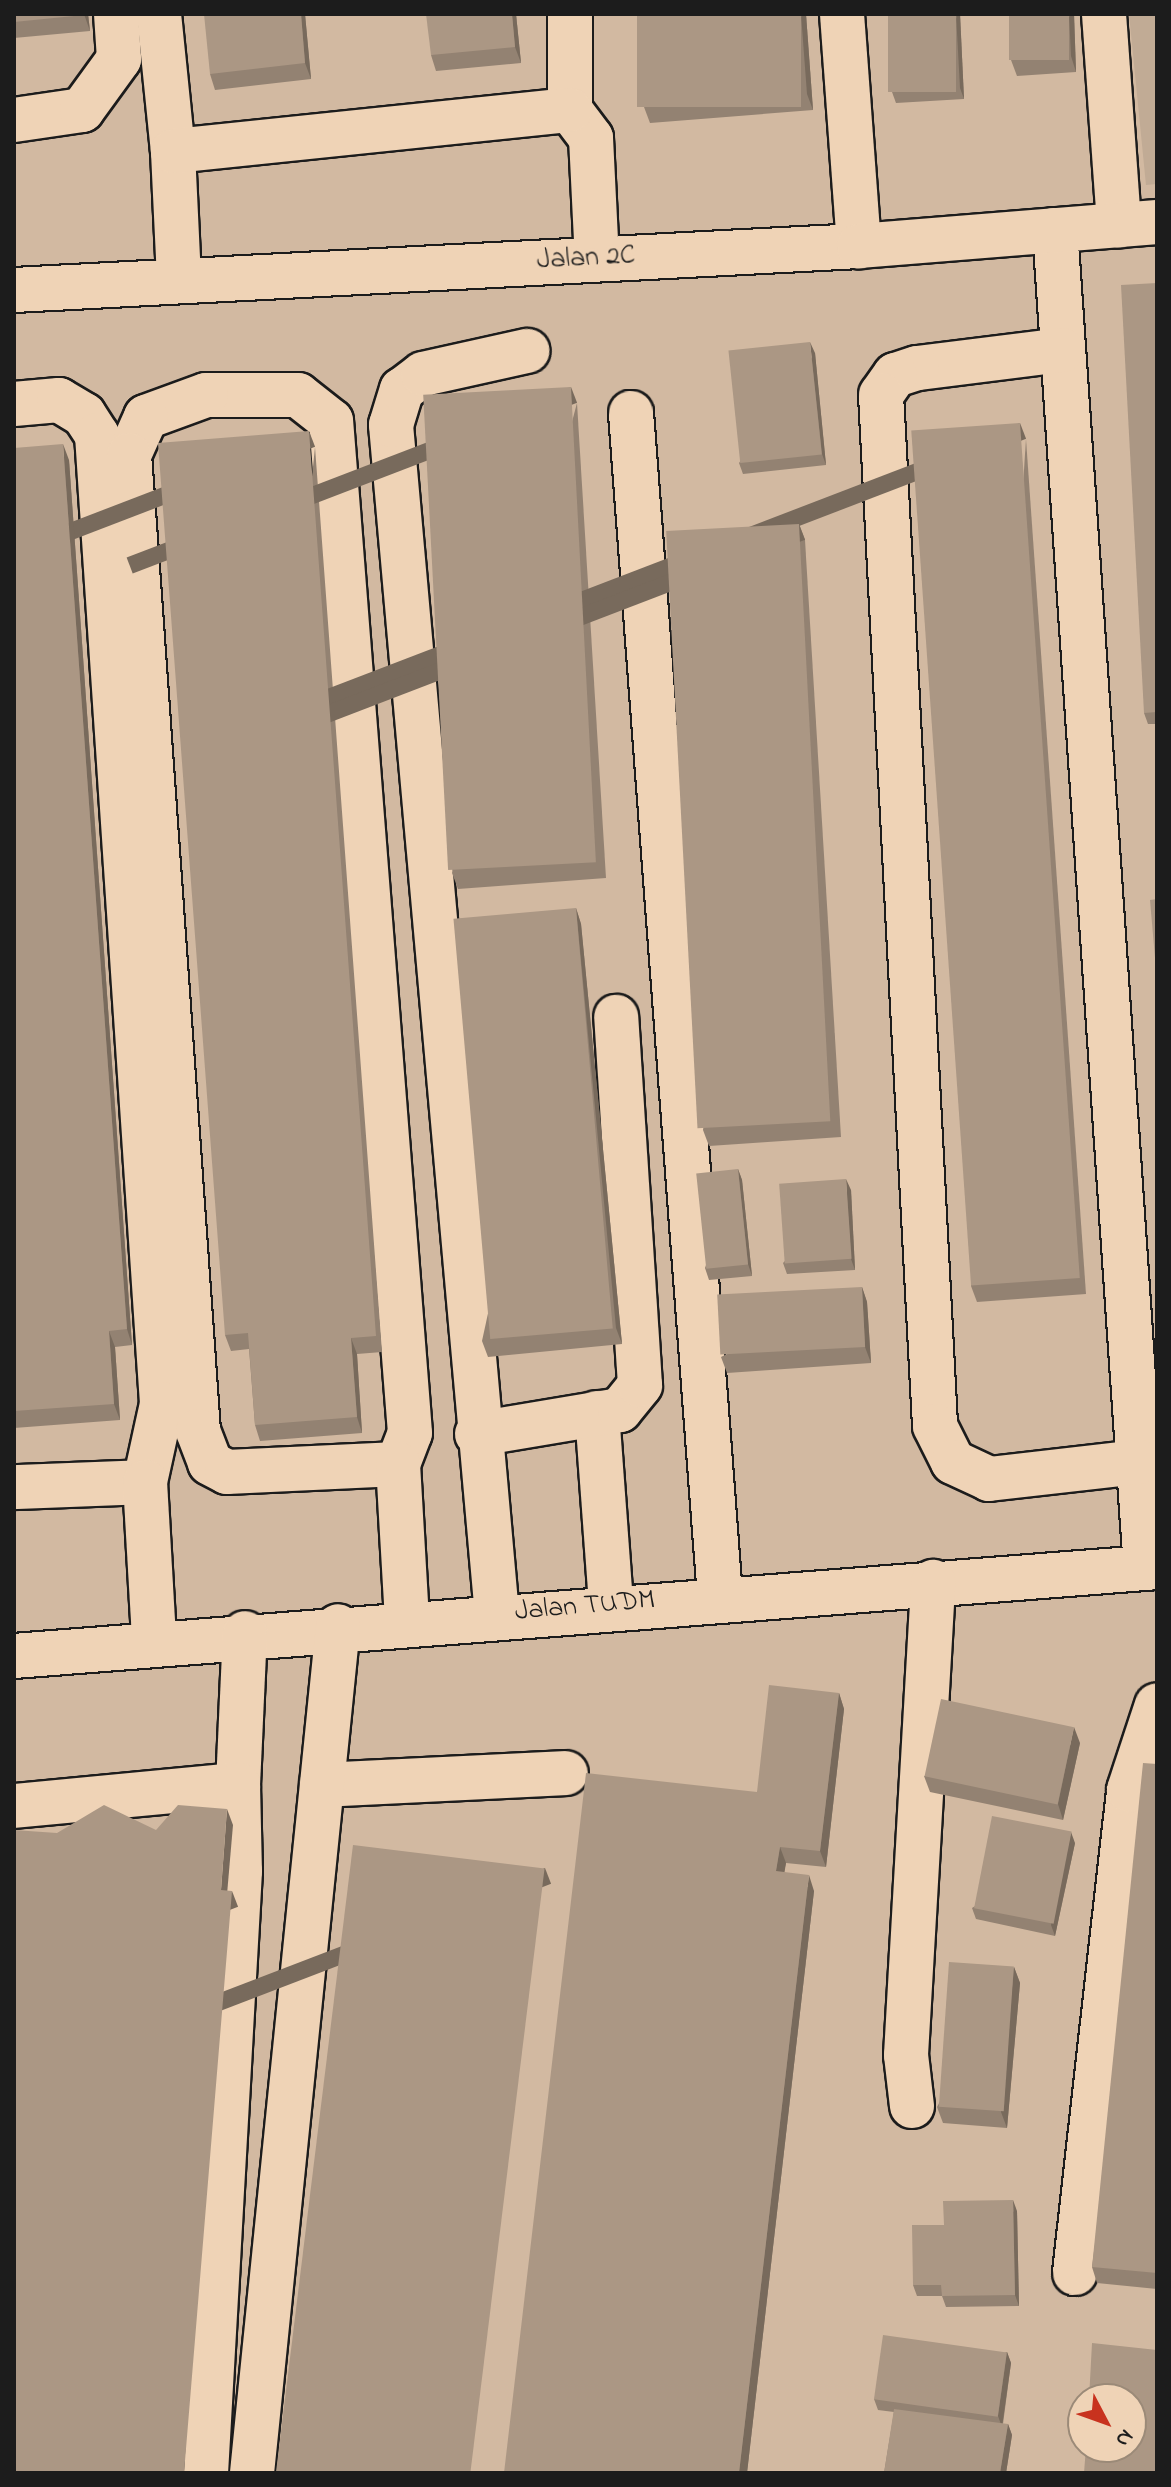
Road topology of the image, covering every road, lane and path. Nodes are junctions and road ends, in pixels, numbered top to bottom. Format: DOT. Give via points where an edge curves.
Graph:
graph roads {
  1 [pos="116,14"];
  2 [pos="159,14"];
  3 [pos="570,14"];
  4 [pos="842,14"];
  5 [pos="1104,14"];
  6 [pos="570,110"];
  7 [pos="14,120"];
  8 [pos="173,151"];
  9 [pos="1138,224"];
  10 [pos="1055,230"];
  11 [pos="859,246"];
  12 [pos="597,259"];
  13 [pos="179,279"];
  14 [pos="14,290"];
  15 [pos="1062,350"];
  16 [pos="527,351"];
  17 [pos="14,404"];
  18 [pos="631,413"];
  19 [pos="616,1017"];
  20 [pos="597,1413"];
  21 [pos="477,1434"];
  22 [pos="1139,1462"];
  23 [pos="398,1464"];
  24 [pos="145,1482"];
  25 [pos="14,1487"];
  26 [pos="1151,1568"];
  27 [pos="933,1582"];
  28 [pos="720,1596"];
  29 [pos="611,1605"];
  30 [pos="497,1615"];
  31 [pos="407,1621"];
  32 [pos="338,1626"];
  33 [pos="245,1633"];
  34 [pos="154,1640"];
  35 [pos="14,1656"];
  36 [pos="1157,1705"];
  37 [pos="566,1773"];
  38 [pos="238,1785"];
  39 [pos="322,1785"];
  40 [pos="14,1806"];
  41 [pos="912,2106"];
  42 [pos="1075,2273"];
  43 [pos="206,2473"];
  44 [pos="252,2473"];
  1 -- 7 [label="street" via="119,59 82,110"];
  2 -- 8 [label="street"];
  3 -- 6 [label="street"];
  4 -- 11 [label="street"];
  5 -- 9 [label="street"];
  6 -- 8 [label="street"];
  6 -- 12 [label="street" via="591,138"];
  8 -- 13 [label="street"];
  9 -- 10 [label="street, Jalan 2C"];
  10 -- 11 [label="street, Jalan 2C"];
  10 -- 15 [label="street"];
  11 -- 12 [label="street, Jalan 2C"];
  12 -- 13 [label="street, Jalan 2C"];
  13 -- 14 [label="street, Jalan 2C"];
  15 -- 22 [label="street"];
  15 -- 22 [label="street" via="917,368 895,375 881,395 935,1426 953,1462 989,1479"];
  16 -- 21 [label="street" via="423,374 402,390 391,425"];
  17 -- 24 [label="street" via="59,400 84,415 97,435 162,1404"];
  18 -- 28 [label="street"];
  19 -- 20 [label="street" via="640,1385 620,1410"];
  20 -- 21 [label="street"];
  20 -- 29 [label="street"];
  21 -- 30 [label="street"];
  22 -- 26 [label="street"];
  23 -- 23 [label="street" via="410,1433 331,421 298,395 206,395 146,417 129,455 198,1431 210,1463 227,1472"];
  23 -- 31 [label="street"];
  24 -- 25 [label="street"];
  24 -- 34 [label="street"];
  26 -- 27 [label="street, Jalan TUDM"];
  27 -- 28 [label="street, Jalan TUDM"];
  27 -- 41 [label="street" via="906,2055"];
  28 -- 29 [label="street, Jalan TUDM"];
  29 -- 30 [label="street, Jalan TUDM"];
  30 -- 31 [label="street, Jalan TUDM"];
  31 -- 32 [label="street, Jalan TUDM"];
  32 -- 33 [label="street, Jalan TUDM"];
  32 -- 39 [label="street"];
  33 -- 34 [label="street, Jalan TUDM"];
  33 -- 38 [label="street"];
  34 -- 35 [label="street, Jalan TUDM"];
  36 -- 42 [label="street" via="1129,1790"];
  37 -- 39 [label="street"];
  38 -- 40 [label="street"];
  38 -- 43 [label="street" via="240,1871"];
  39 -- 44 [label="street"];
}
